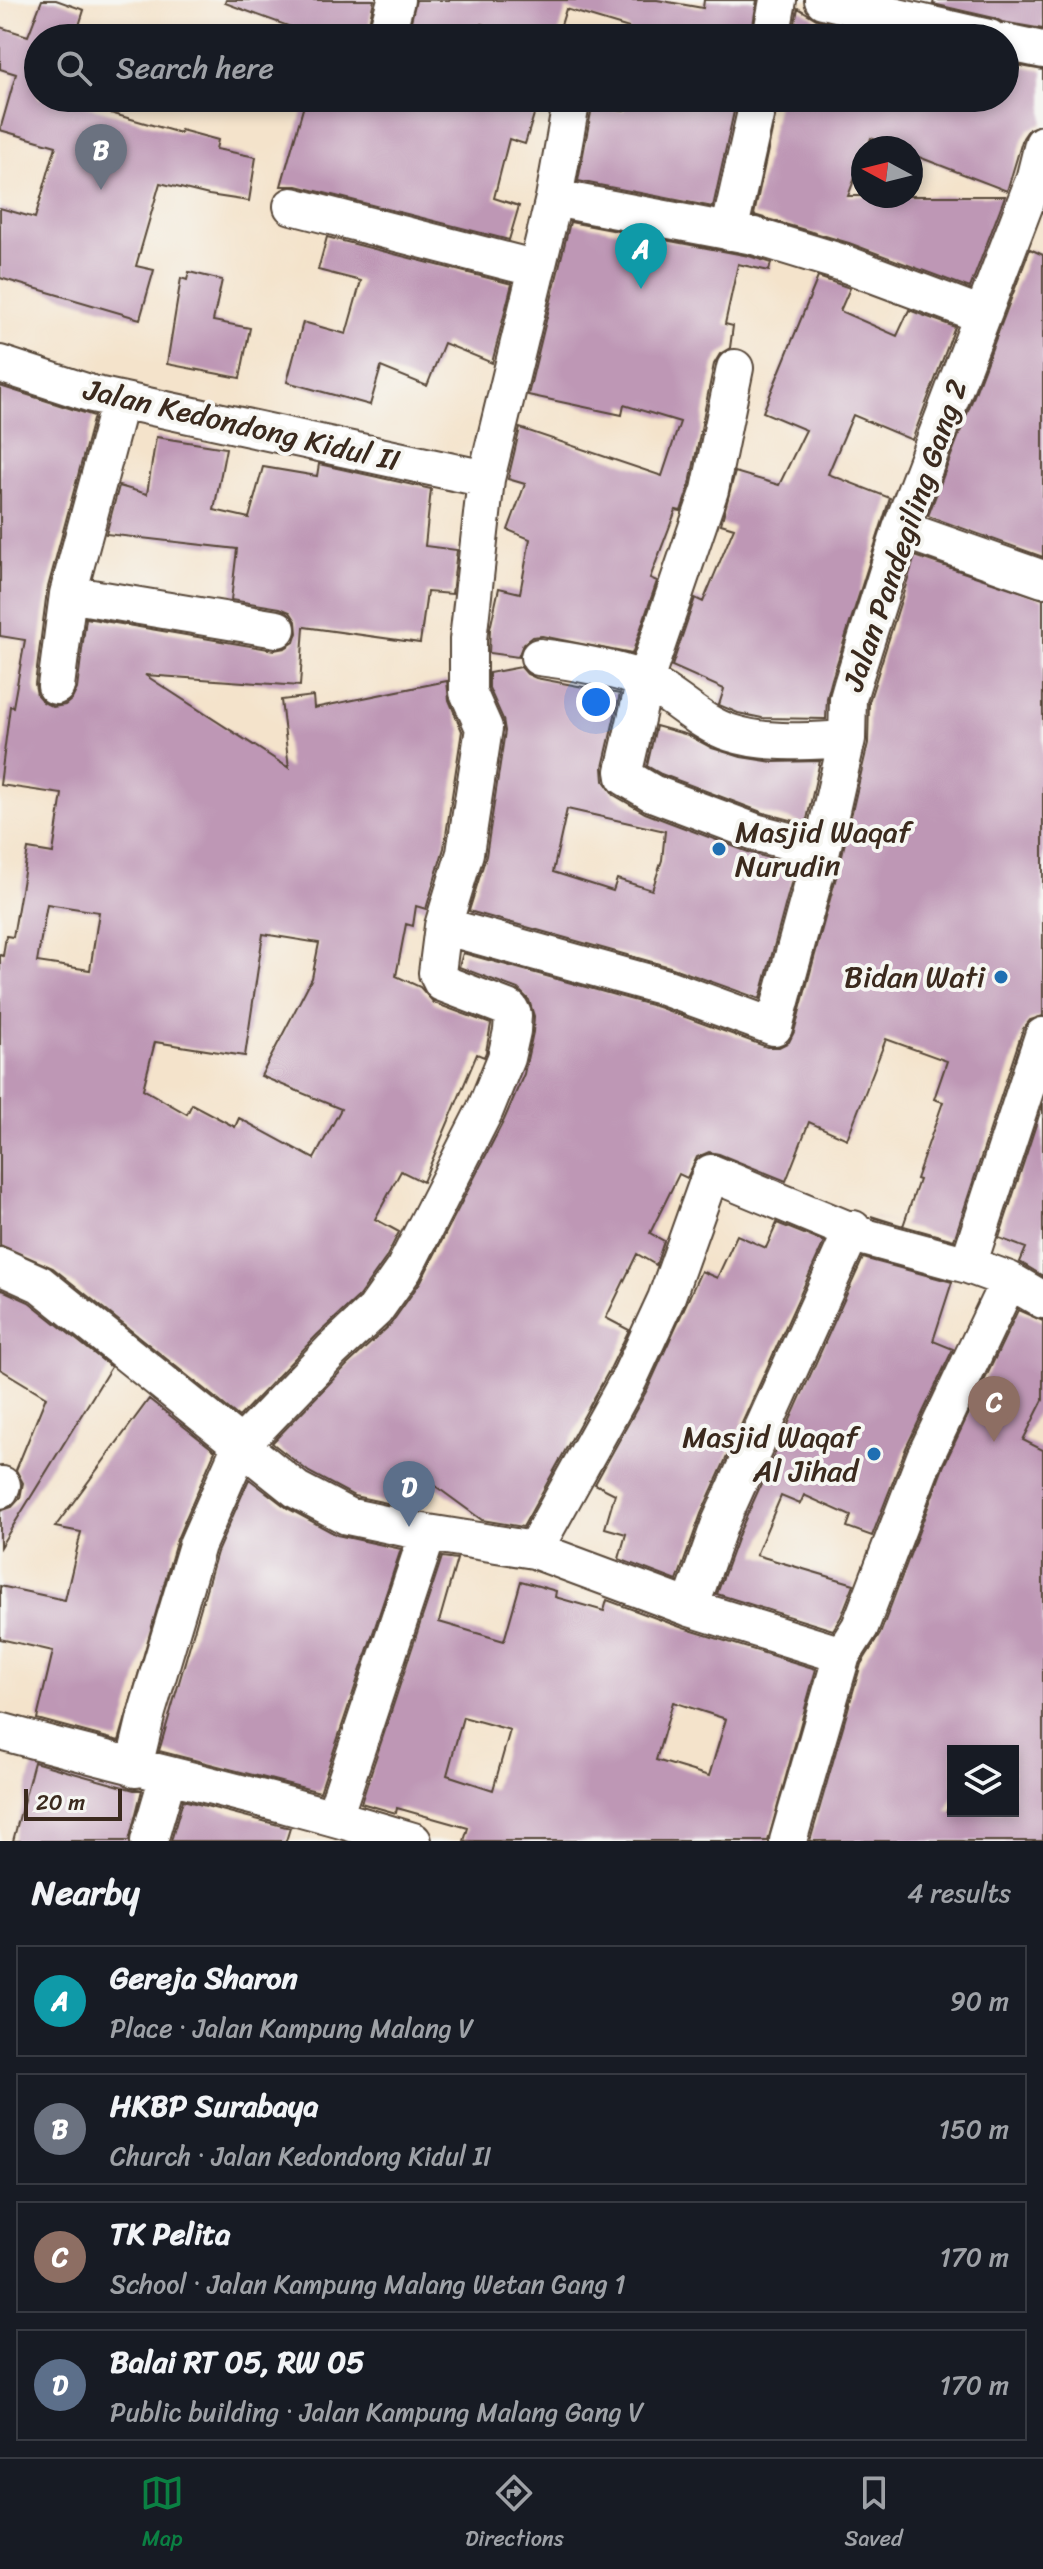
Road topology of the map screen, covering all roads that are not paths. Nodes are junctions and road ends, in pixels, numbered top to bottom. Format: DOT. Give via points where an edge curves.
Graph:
graph roads {
  1 [pos="396,0"];
  2 [pos="778,0"];
  3 [pos="823,0"];
  4 [pos="390,24"];
  5 [pos="774,24"];
  6 [pos="928,24"];
  7 [pos="1019,45"];
  8 [pos="1043,50"];
  9 [pos="569,112"];
  10 [pos="756,112"];
  11 [pos="1043,144"];
  12 [pos="554,198"];
  13 [pos="292,206"];
  14 [pos="729,232"];
  15 [pos="537,269"];
  16 [pos="982,315"];
  17 [pos="0,364"];
  18 [pos="735,368"];
  19 [pos="120,400"];
  20 [pos="486,479"];
  21 [pos="901,529"];
  22 [pos="1043,579"];
  23 [pos="68,594"];
  24 [pos="277,629"];
  25 [pos="539,657"];
  26 [pos="645,680"];
  27 [pos="56,686"];
  28 [pos="847,739"];
  29 [pos="822,850"];
  30 [pos="443,926"];
  31 [pos="1043,1036"];
  32 [pos="853,1229"];
  33 [pos="968,1265"];
  34 [pos="0,1266"];
  35 [pos="1009,1280"];
  36 [pos="1043,1300"];
  37 [pos="241,1445"];
  38 [pos="428,1533"];
  39 [pos="534,1550"];
  40 [pos="690,1608"];
  41 [pos="842,1655"];
  42 [pos="0,1731"];
  43 [pos="152,1772"];
  44 [pos="334,1817"];
  45 [pos="149,1841"];
  46 [pos="413,1841"];
  47 [pos="788,1841"];
  1 -- 4 [label="street"];
  2 -- 5 [label="street"];
  3 -- 6 [label="street"];
  7 -- 8 [label="street"];
  9 -- 12 [label="street"];
  10 -- 14 [label="street"];
  11 -- 16 [label="street, Jalan Pandegiling Gang 2"];
  12 -- 14 [label="street"];
  12 -- 15 [label="street"];
  13 -- 15 [label="street"];
  14 -- 16 [label="street" via="843,263"];
  15 -- 20 [label="street"];
  16 -- 21 [label="street, Jalan Pandegiling Gang 2"];
  17 -- 19 [label="street, Jalan Kedondong Kidul II"];
  18 -- 26 [label="street" via="710,490"];
  19 -- 20 [label="street, Jalan Kedondong Kidul II"];
  19 -- 23 [label="street"];
  20 -- 30 [label="street" via="468,640 468,692 484,728 465,853"];
  21 -- 22 [label="street"];
  21 -- 28 [label="street, Jalan Pandegiling Gang 2" via="848,699"];
  23 -- 24 [label="street"];
  23 -- 27 [label="street"];
  25 -- 26 [label="street"];
  26 -- 28 [label="street" via="704,721 735,734 764,741"];
  26 -- 29 [label="street" via="624,771 628,781 758,833"];
  28 -- 29 [label="street, Jalan Pandegiling Gang 2"];
  29 -- 30 [label="street, Jalan Pandegiling Gang 2" via="774,1027 664,987"];
  30 -- 37 [label="street" via="437,973 442,983 510,1009 506,1058 485,1110 389,1293"];
  31 -- 33 [label="street"];
  32 -- 33 [label="street" via="897,1248"];
  32 -- 39 [label="street" via="711,1173 660,1313"];
  32 -- 40 [label="street" via="720,1523"];
  33 -- 35 [label="street"];
  34 -- 37 [label="street" via="40,1284"];
  35 -- 36 [label="street"];
  35 -- 41 [label="street" via="925,1457 860,1627"];
  37 -- 38 [label="street" via="297,1490 347,1516"];
  37 -- 43 [label="street" via="197,1545 147,1712 137,1754"];
  38 -- 39 [label="street"];
  38 -- 44 [label="street"];
  39 -- 40 [label="street"];
  40 -- 41 [label="street"];
  41 -- 47 [label="street"];
  42 -- 43 [label="street"];
  43 -- 44 [label="street"];
  43 -- 45 [label="street"];
  44 -- 46 [label="street"];
}
